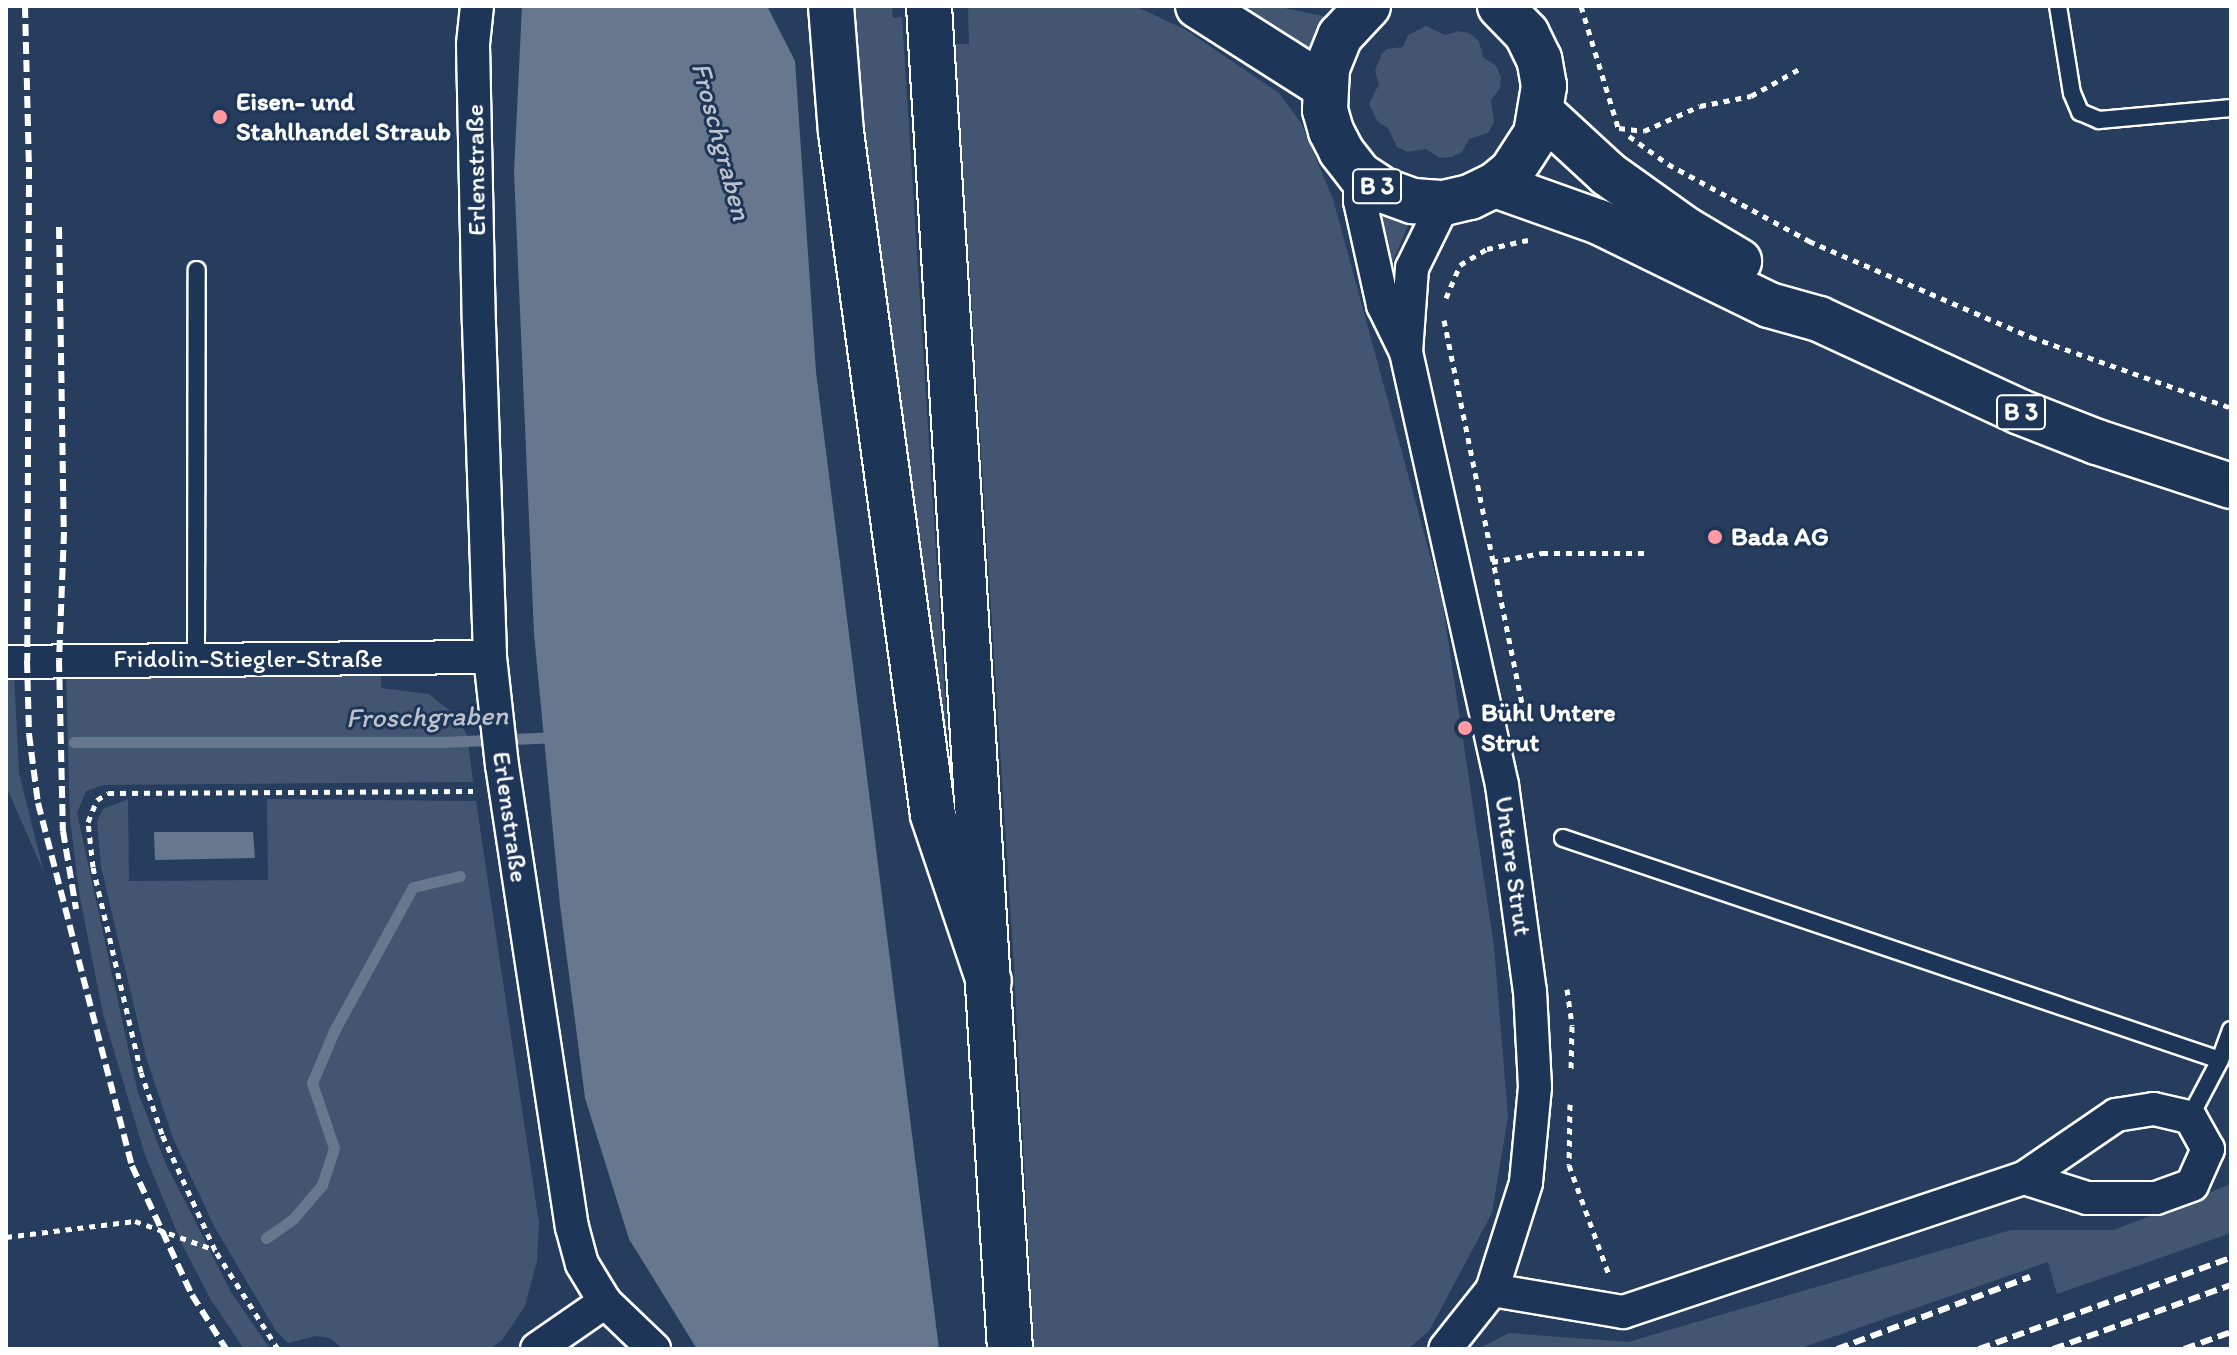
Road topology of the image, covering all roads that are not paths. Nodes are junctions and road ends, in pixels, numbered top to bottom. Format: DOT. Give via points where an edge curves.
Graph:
graph roads {
  1 [pos="464,6"];
  2 [pos="477,6"];
  3 [pos="831,6"];
  4 [pos="929,6"];
  5 [pos="1198,6"];
  6 [pos="2058,6"];
  7 [pos="1359,7"];
  8 [pos="1506,8"];
  9 [pos="473,45"];
  10 [pos="1324,86"];
  11 [pos="2231,108"];
  12 [pos="1542,113"];
  13 [pos="1360,175"];
  14 [pos="1495,185"];
  15 [pos="1444,203"];
  16 [pos="197,270"];
  17 [pos="1819,319"];
  18 [pos="1406,352"];
  19 [pos="2231,486"];
  20 [pos="490,657"];
  21 [pos="196,659"];
  22 [pos="6,662"];
  23 [pos="1563,838"];
  24 [pos="989,981"];
  25 [pos="2231,1030"];
  26 [pos="2220,1060"];
  27 [pos="2190,1117"];
  28 [pos="2024,1178"];
  29 [pos="1492,1290"];
  30 [pos="605,1302"];
  31 [pos="537,1349"];
  32 [pos="654,1349"];
  33 [pos="1010,1349"];
  34 [pos="1445,1349"];
  1 -- 9 [label="street, Erlenstraße"];
  2 -- 9 [label="street, Erlenstraße"];
  3 -- 24 [label="main road" via="841,132 933,815"];
  4 -- 24 [label="main road"];
  5 -- 10 [label="main road"];
  6 -- 11 [label="lane" via="2080,112 2099,120"];
  7 -- 10 [label="main road, B 3" via="1332,51"];
  8 -- 12 [label="main road, B 3" via="1539,59"];
  9 -- 20 [label="street, Erlenstraße"];
  10 -- 13 [label="main road, B 3" via="1331,131"];
  12 -- 14 [label="main road, B 3" via="1526,154"];
  12 -- 17 [label="main road, B 3" via="1605,145 1685,229 1780,286"];
  13 -- 15 [label="main road, B 3" via="1413,201"];
  13 -- 18 [label="street, Untere Strut" via="1360,201 1383,305"];
  14 -- 15 [label="main road, B 3"];
  14 -- 17 [label="main road, B 3" via="1561,206 1769,305"];
  15 -- 18 [label="street, Untere Strut" via="1412,268"];
  16 -- 21 [label="lane"];
  17 -- 19 [label="main road, B 3" via="2020,412"];
  18 -- 29 [label="street, Untere Strut" via="1502,785 1530,991 1535,1087 1526,1183"];
  20 -- 21 [label="street, Fridolin-Stiegler-Straße"];
  20 -- 30 [label="street, Erlenstraße" via="572,1227 582,1264"];
  21 -- 22 [label="street, Fridolin-Stiegler-Straße"];
  23 -- 26 [label="lane"];
  24 -- 33 [label="main road"];
  25 -- 26 [label="lane"];
  26 -- 27 [label="lane"];
  27 -- 28 [label="street" via="2154,1109 2116,1115"];
  27 -- 28 [label="street" via="2208,1149 2192,1185 2156,1198 2087,1198"];
  28 -- 29 [label="street" via="1623,1312"];
  29 -- 34 [label="street, Untere Strut"];
  30 -- 31 [label="street"];
  30 -- 32 [label="street"];
}
